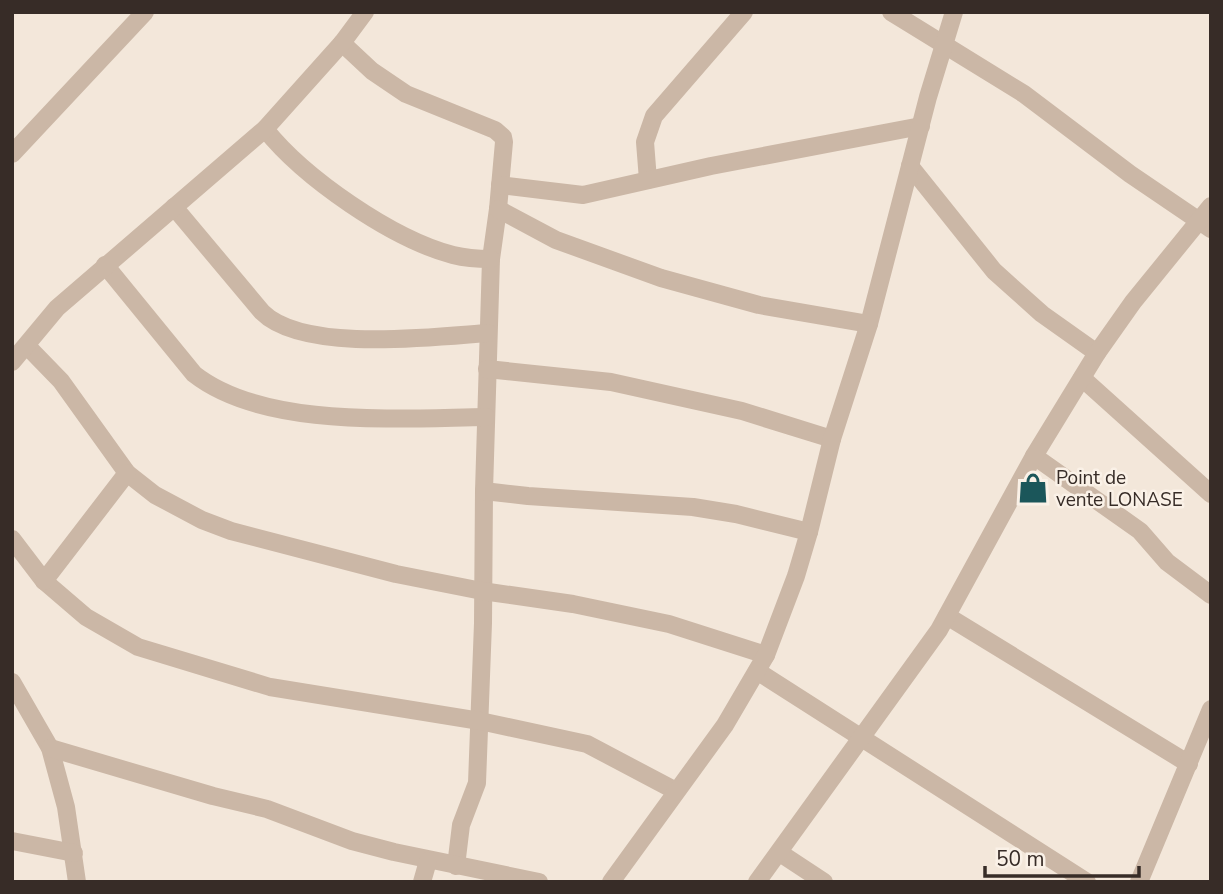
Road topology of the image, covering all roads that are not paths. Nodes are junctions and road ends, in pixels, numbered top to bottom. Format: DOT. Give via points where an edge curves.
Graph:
graph roads {
  1 [pos="145,12"];
  2 [pos="365,12"];
  3 [pos="744,12"];
  4 [pos="891,12"];
  5 [pos="954,12"];
  6 [pos="342,43"];
  7 [pos="943,44"];
  8 [pos="921,125"];
  9 [pos="265,129"];
  10 [pos="12,154"];
  11 [pos="910,166"];
  12 [pos="648,180"];
  13 [pos="500,185"];
  14 [pos="174,207"];
  15 [pos="498,209"];
  16 [pos="1207,218"];
  17 [pos="491,260"];
  18 [pos="105,265"];
  19 [pos="869,324"];
  20 [pos="488,333"];
  21 [pos="27,346"];
  22 [pos="1097,353"];
  23 [pos="12,362"];
  24 [pos="487,369"];
  25 [pos="1082,378"];
  26 [pos="486,417"];
  27 [pos="831,439"];
  28 [pos="1034,456"];
  29 [pos="127,473"];
  30 [pos="1210,490"];
  31 [pos="484,491"];
  32 [pos="809,532"];
  33 [pos="12,539"];
  34 [pos="44,581"];
  35 [pos="482,592"];
  36 [pos="1211,595"];
  37 [pos="947,617"];
  38 [pos="761,663"];
  39 [pos="12,682"];
  40 [pos="1211,709"];
  41 [pos="480,721"];
  42 [pos="861,736"];
  43 [pos="50,748"];
  44 [pos="1189,764"];
  45 [pos="676,791"];
  46 [pos="12,841"];
  47 [pos="74,853"];
  48 [pos="780,853"];
  49 [pos="428,861"];
  50 [pos="456,866"];
  51 [pos="77,882"];
  52 [pos="422,882"];
  53 [pos="539,882"];
  54 [pos="611,882"];
  55 [pos="757,882"];
  56 [pos="824,882"];
  57 [pos="1087,882"];
  58 [pos="1139,882"];
  1 -- 10 [label="street"];
  2 -- 6 [label="street"];
  3 -- 12 [label="street" via="654,116 645,142"];
  4 -- 7 [label="street"];
  5 -- 7 [label="street"];
  6 -- 9 [label="street"];
  6 -- 13 [label="street" via="406,94 500,133 504,142"];
  7 -- 8 [label="street"];
  7 -- 16 [label="street" via="1024,94 1130,174"];
  8 -- 11 [label="street"];
  8 -- 12 [label="street"];
  9 -- 14 [label="street"];
  9 -- 17 [label="street" via="301,168 353,206 433,249"];
  11 -- 19 [label="street"];
  11 -- 22 [label="street" via="994,271 1042,314"];
  12 -- 13 [label="street" via="583,195"];
  13 -- 15 [label="street"];
  14 -- 18 [label="street"];
  14 -- 20 [label="street" via="262,312 279,325 323,335 393,341"];
  15 -- 17 [label="street"];
  15 -- 19 [label="street" via="556,240 661,278 759,305"];
  16 -- 22 [label="street" via="1133,302"];
  17 -- 20 [label="street"];
  18 -- 21 [label="street" via="57,308"];
  18 -- 26 [label="street" via="194,374 210,387 260,405 323,415"];
  19 -- 27 [label="street"];
  20 -- 24 [label="street"];
  21 -- 23 [label="street"];
  21 -- 29 [label="street" via="61,381"];
  22 -- 25 [label="street"];
  24 -- 26 [label="street"];
  24 -- 27 [label="street" via="611,382 742,411"];
  25 -- 28 [label="street"];
  25 -- 30 [label="street"];
  26 -- 31 [label="street"];
  27 -- 32 [label="street"];
  28 -- 36 [label="street" via="1140,531 1167,562"];
  28 -- 37 [label="street"];
  29 -- 34 [label="street"];
  29 -- 35 [label="street" via="155,495 230,531"];
  31 -- 32 [label="street" via="693,507"];
  31 -- 35 [label="street"];
  32 -- 38 [label="street"];
  33 -- 34 [label="street"];
  34 -- 41 [label="street" via="111,633 184,663 270,687"];
  35 -- 38 [label="street" via="553,600 669,624"];
  35 -- 41 [label="street"];
  37 -- 42 [label="street"];
  37 -- 44 [label="street"];
  38 -- 42 [label="street"];
  38 -- 45 [label="street" via="725,725"];
  39 -- 43 [label="street"];
  40 -- 44 [label="street"];
  41 -- 45 [label="street" via="587,744"];
  41 -- 50 [label="street" via="477,783 461,825"];
  42 -- 48 [label="street"];
  42 -- 57 [label="street"];
  43 -- 47 [label="street"];
  43 -- 49 [label="street" via="267,809 352,841"];
  44 -- 58 [label="street"];
  45 -- 54 [label="street"];
  46 -- 47 [label="street"];
  47 -- 51 [label="street"];
  48 -- 55 [label="street"];
  48 -- 56 [label="street"];
  49 -- 50 [label="street"];
  49 -- 52 [label="street"];
  50 -- 53 [label="street"];
}
